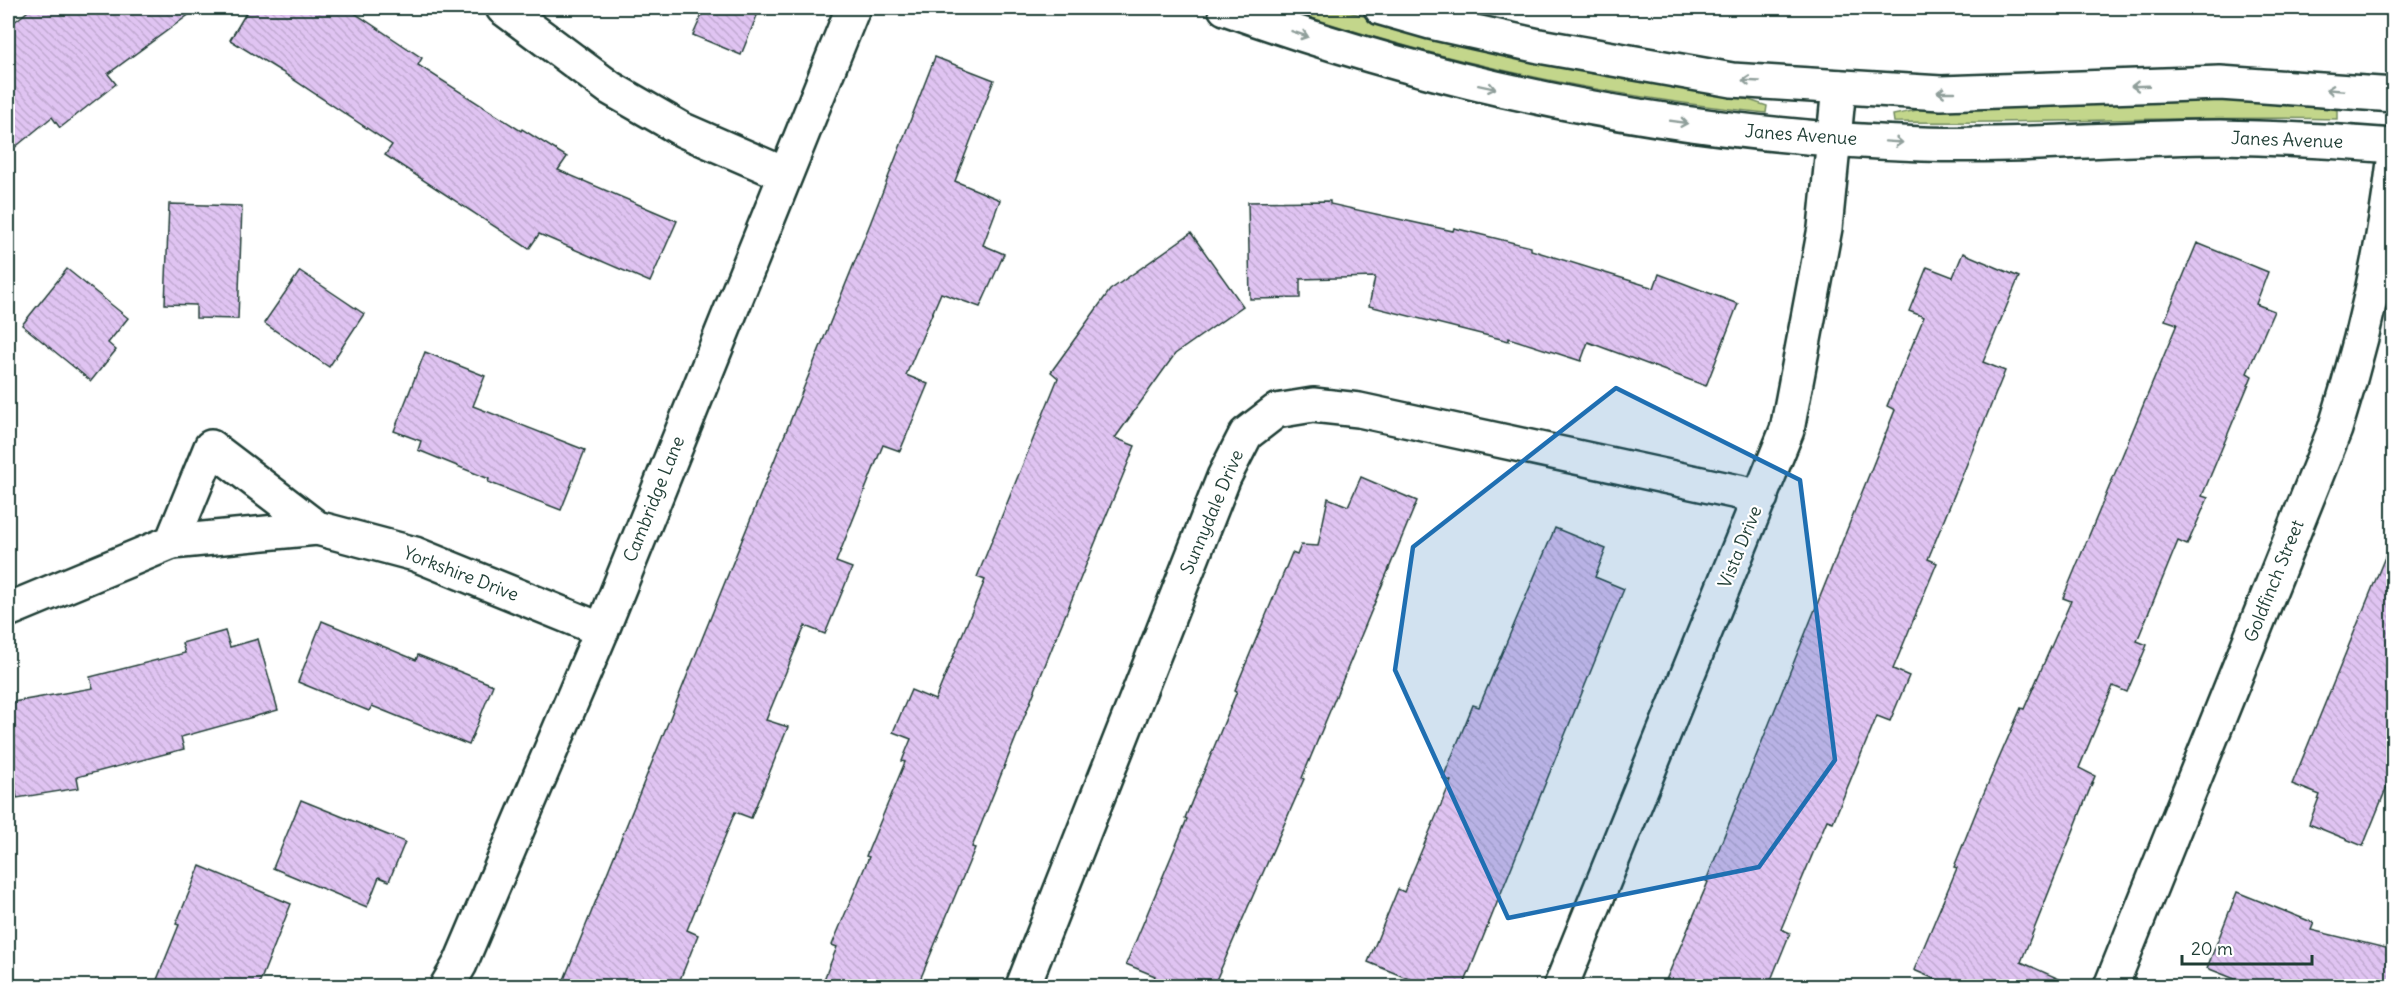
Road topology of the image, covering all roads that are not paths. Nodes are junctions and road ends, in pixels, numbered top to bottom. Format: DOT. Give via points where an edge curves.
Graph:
graph roads {
  1 [pos="504,8"];
  2 [pos="853,8"];
  3 [pos="1225,8"];
  4 [pos="1381,8"];
  5 [pos="1839,87"];
  6 [pos="2394,95"];
  7 [pos="1834,138"];
  8 [pos="2394,146"];
  9 [pos="2394,162"];
  10 [pos="784,174"];
  11 [pos="1761,497"];
  12 [pos="317,528"];
  13 [pos="172,542"];
  14 [pos="8,610"];
  15 [pos="602,630"];
  16 [pos="447,987"];
  17 [pos="1023,987"];
  18 [pos="1561,987"];
  19 [pos="2111,987"];
  1 -- 10 [label="street" via="610,88 683,130"];
  2 -- 10 [label="street, Cambridge Lane"];
  3 -- 7 [label="street, Janes Avenue, one-way" via="1304,36 1476,84 1656,119"];
  5 -- 4 [label="street, one-way" via="1732,80 1642,65 1539,46"];
  6 -- 5 [label="street, one-way" via="2220,83 1941,93"];
  5 -- 7 [label="street, Vista Drive"];
  7 -- 8 [label="street, Janes Avenue, one-way" via="1977,144 2220,137"];
  7 -- 11 [label="street, Vista Drive" via="1826,228 1800,373 1787,430"];
  9 -- 19 [label="street, Goldfinch Street" via="2360,351 2335,429"];
  10 -- 15 [label="street, Cambridge Lane"];
  11 -- 17 [label="street, Sunnydale Drive" via="1359,410 1313,405 1276,411 1245,434 1224,477"];
  11 -- 18 [label="street, Vista Drive"];
  12 -- 13 [label="street, Yorkshire Drive"];
  12 -- 13 [label="street, Yorkshire Drive" via="211,447"];
  12 -- 15 [label="street, Yorkshire Drive" via="415,554"];
  13 -- 14 [label="street, Yorkshire Drive"];
  15 -- 16 [label="street, Cambridge Lane"];
}
